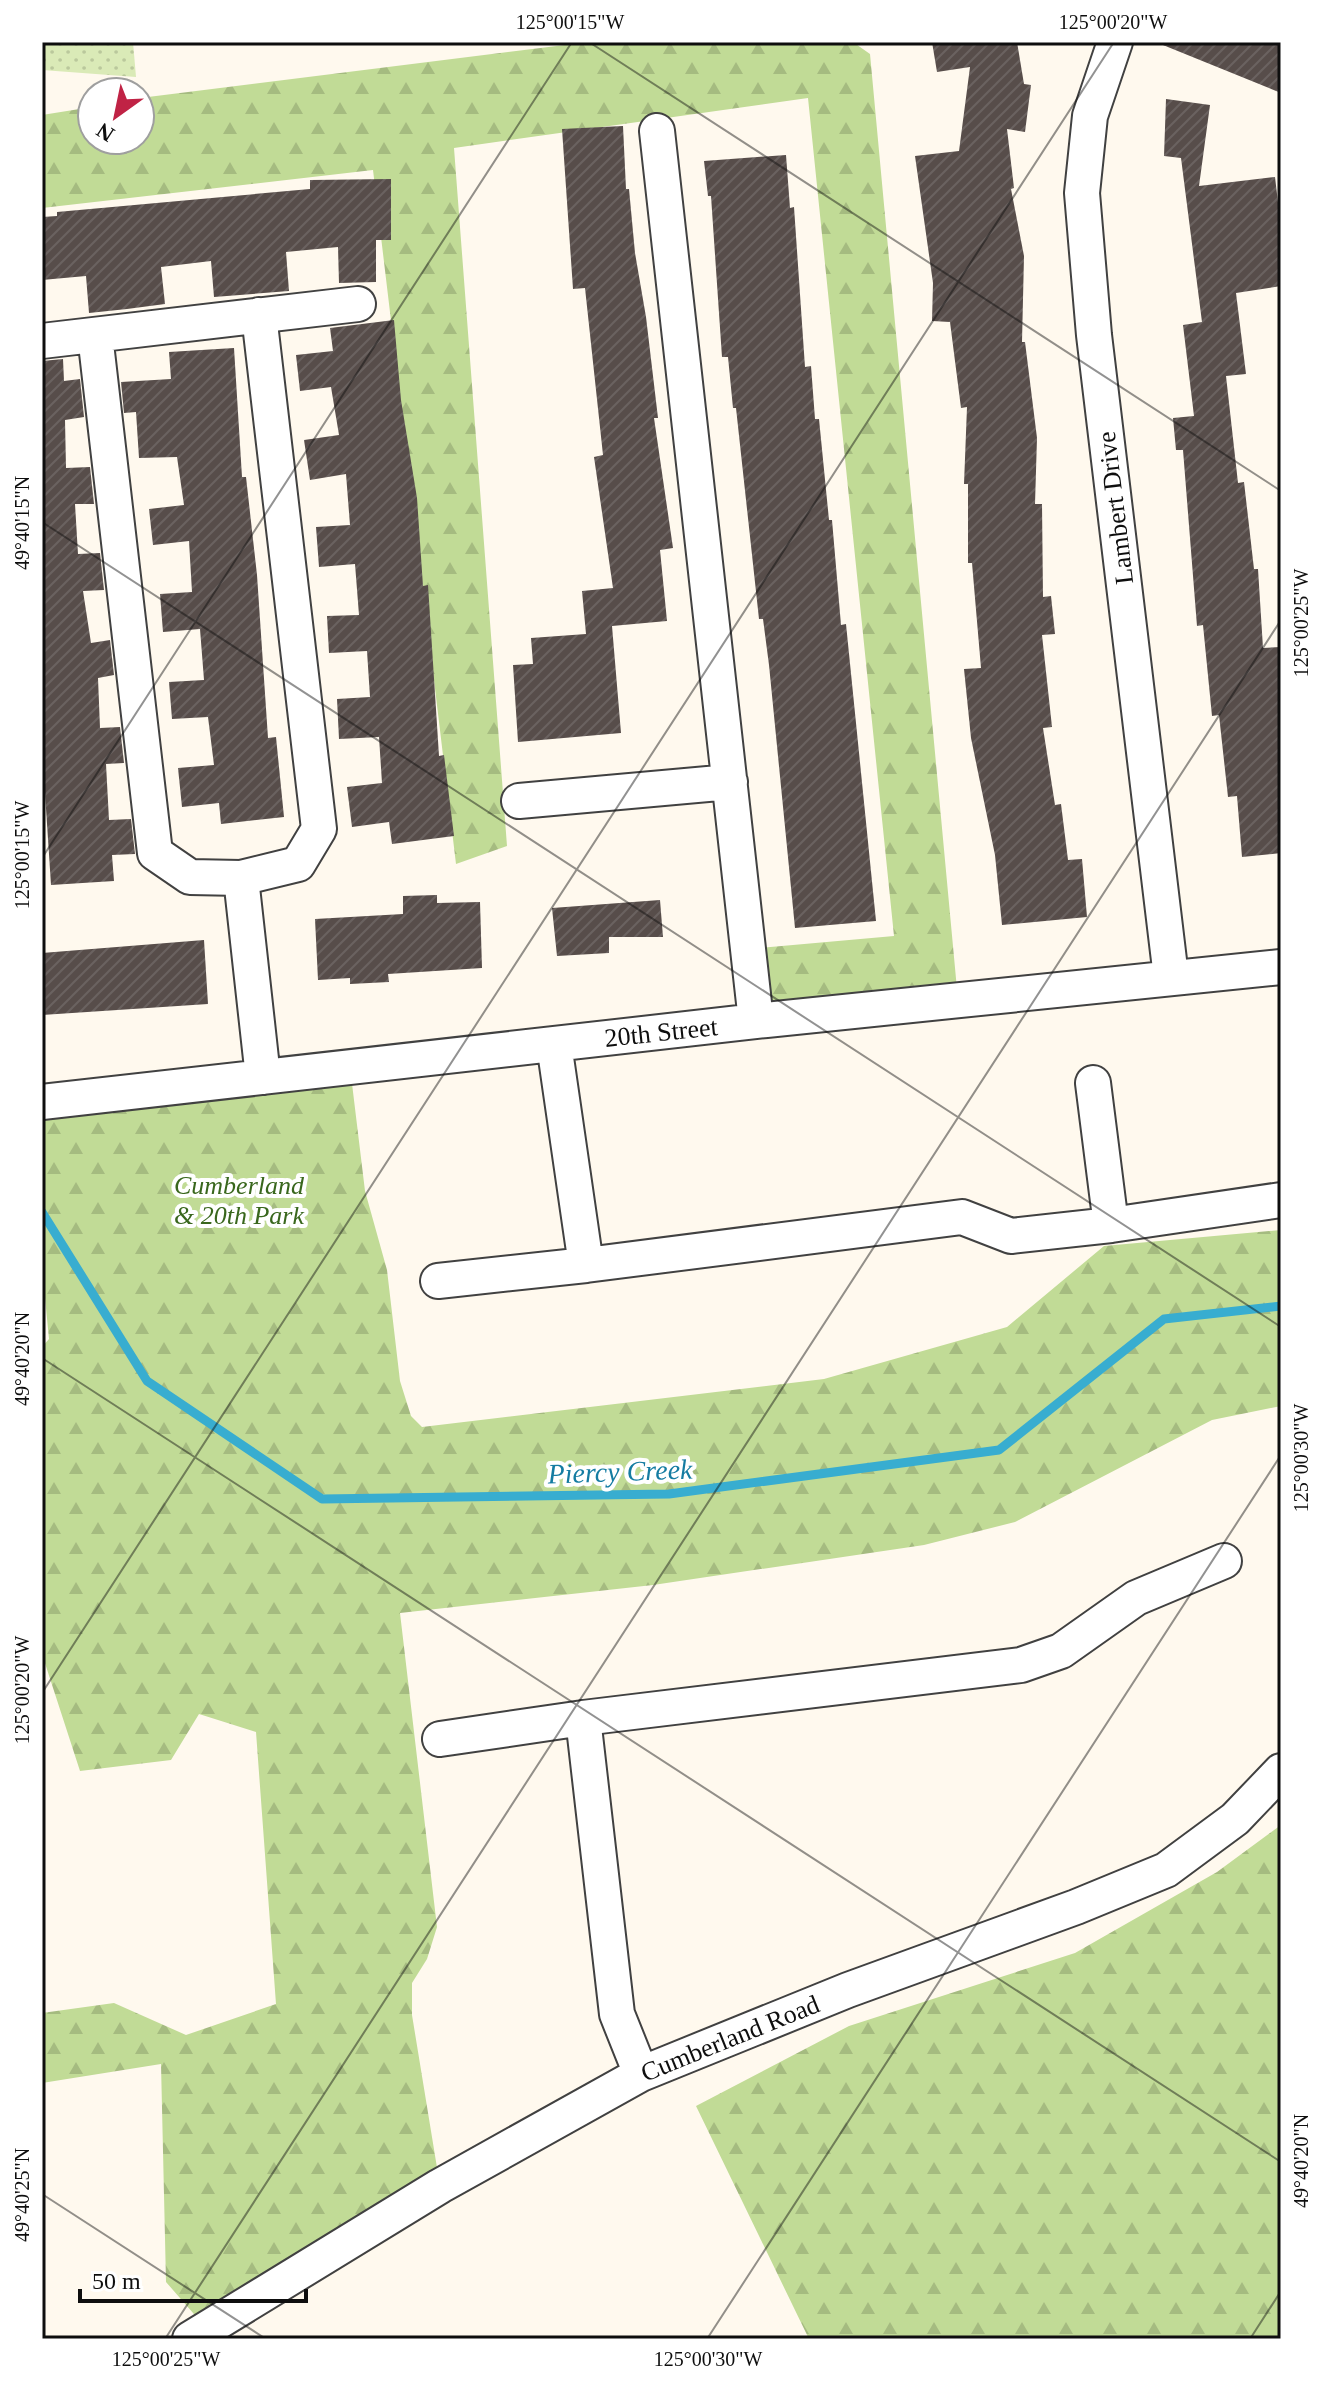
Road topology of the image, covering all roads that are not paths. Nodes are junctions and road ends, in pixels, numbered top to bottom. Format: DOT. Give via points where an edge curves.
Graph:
graph roads {
  1 [pos="1115,42"];
  2 [pos="657,131"];
  3 [pos="358,304"];
  4 [pos="259,315"];
  5 [pos="95,335"];
  6 [pos="42,341"];
  7 [pos="730,782"];
  8 [pos="519,801"];
  9 [pos="241,878"];
  10 [pos="1281,967"];
  11 [pos="1171,977"];
  12 [pos="756,1021"];
  13 [pos="554,1044"];
  14 [pos="263,1077"];
  15 [pos="1093,1083"];
  16 [pos="42,1102"];
  17 [pos="1281,1200"];
  18 [pos="1111,1225"];
  19 [pos="586,1265"];
  20 [pos="438,1281"];
  21 [pos="1224,1561"];
  22 [pos="583,1718"];
  23 [pos="440,1739"];
  24 [pos="1281,1771"];
  25 [pos="641,2074"];
  26 [pos="190,2339"];
  1 -- 11 [label="street, Lambert Drive" via="1090,116 1082,193 1094,335"];
  2 -- 7 [label="street"];
  3 -- 4 [label="street"];
  4 -- 5 [label="street"];
  4 -- 9 [label="street" via="319,829 298,864"];
  5 -- 6 [label="street"];
  5 -- 9 [label="street" via="155,853 190,877"];
  7 -- 8 [label="street"];
  7 -- 12 [label="street"];
  9 -- 14 [label="street"];
  10 -- 11 [label="street, 20th Street"];
  11 -- 12 [label="street, 20th Street"];
  12 -- 13 [label="street, 20th Street"];
  13 -- 14 [label="street, 20th Street"];
  13 -- 19 [label="street"];
  14 -- 16 [label="street, 20th Street"];
  15 -- 18 [label="street"];
  17 -- 18 [label="street"];
  18 -- 19 [label="street" via="1011,1236 962,1217"];
  19 -- 20 [label="street"];
  21 -- 22 [label="street" via="1136,1598 1061,1651 1021,1665"];
  22 -- 23 [label="street"];
  22 -- 25 [label="street" via="617,2014"];
  24 -- 25 [label="street, Cumberland Road" via="1235,1819 1166,1870"];
  25 -- 26 [label="street, Cumberland Road" via="440,2186"];
}
